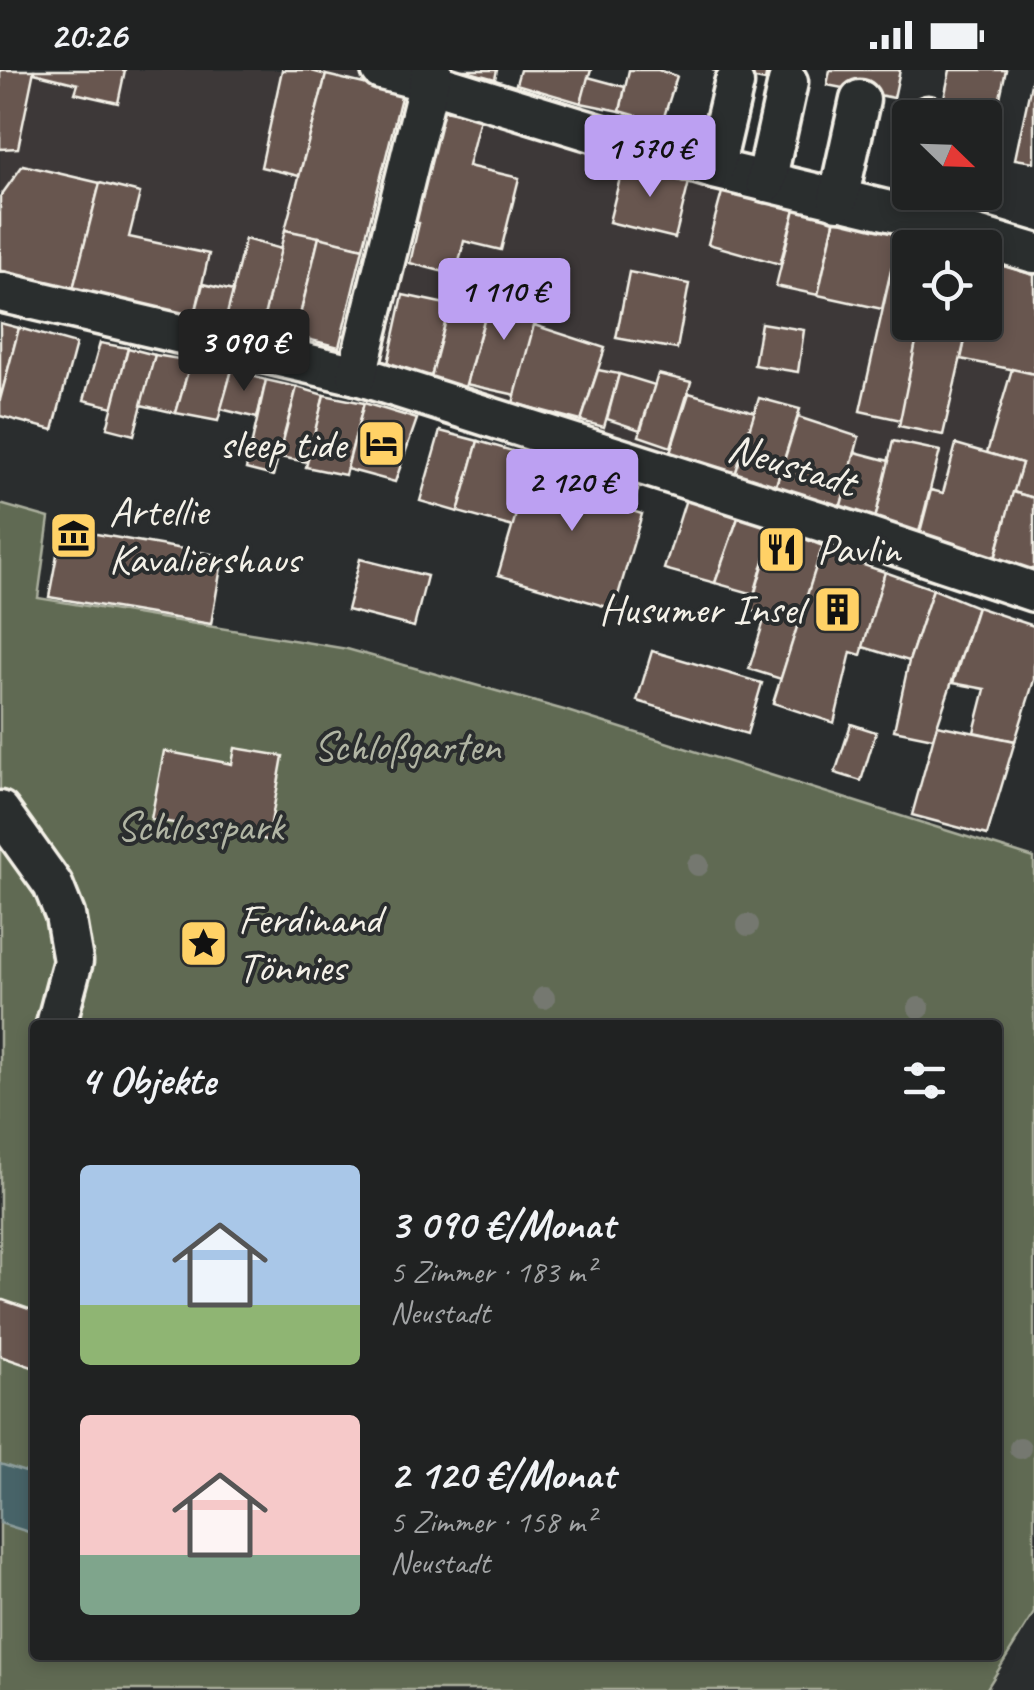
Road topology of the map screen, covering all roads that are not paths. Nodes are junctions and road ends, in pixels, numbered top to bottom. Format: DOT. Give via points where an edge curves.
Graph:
graph roads {
  1 [pos="381,70"];
  2 [pos="431,76"];
  3 [pos="788,82"];
  4 [pos="734,84"];
  5 [pos="860,100"];
  6 [pos="714,170"];
  7 [pos="766,182"];
  8 [pos="838,200"];
  9 [pos="892,203"];
  10 [pos="923,210"];
  11 [pos="1034,253"];
  12 [pos="0,292"];
  13 [pos="357,375"];
  14 [pos="1034,592"];
  15 [pos="0,811"];
  16 [pos="57,1020"];
  1 -- 2 [label="street"];
  2 -- 6 [label="street"];
  2 -- 13 [label="street"];
  3 -- 7 [label="street"];
  4 -- 6 [label="street"];
  5 -- 8 [label="street"];
  6 -- 7 [label="street"];
  7 -- 8 [label="street"];
  8 -- 9 [label="street"];
  10 -- 11 [label="street"];
  12 -- 13 [label="street, Neustadt"];
  13 -- 14 [label="street, Neustadt"];
  15 -- 16 [label="street" via="53,885 65,915 72,960"];
}
